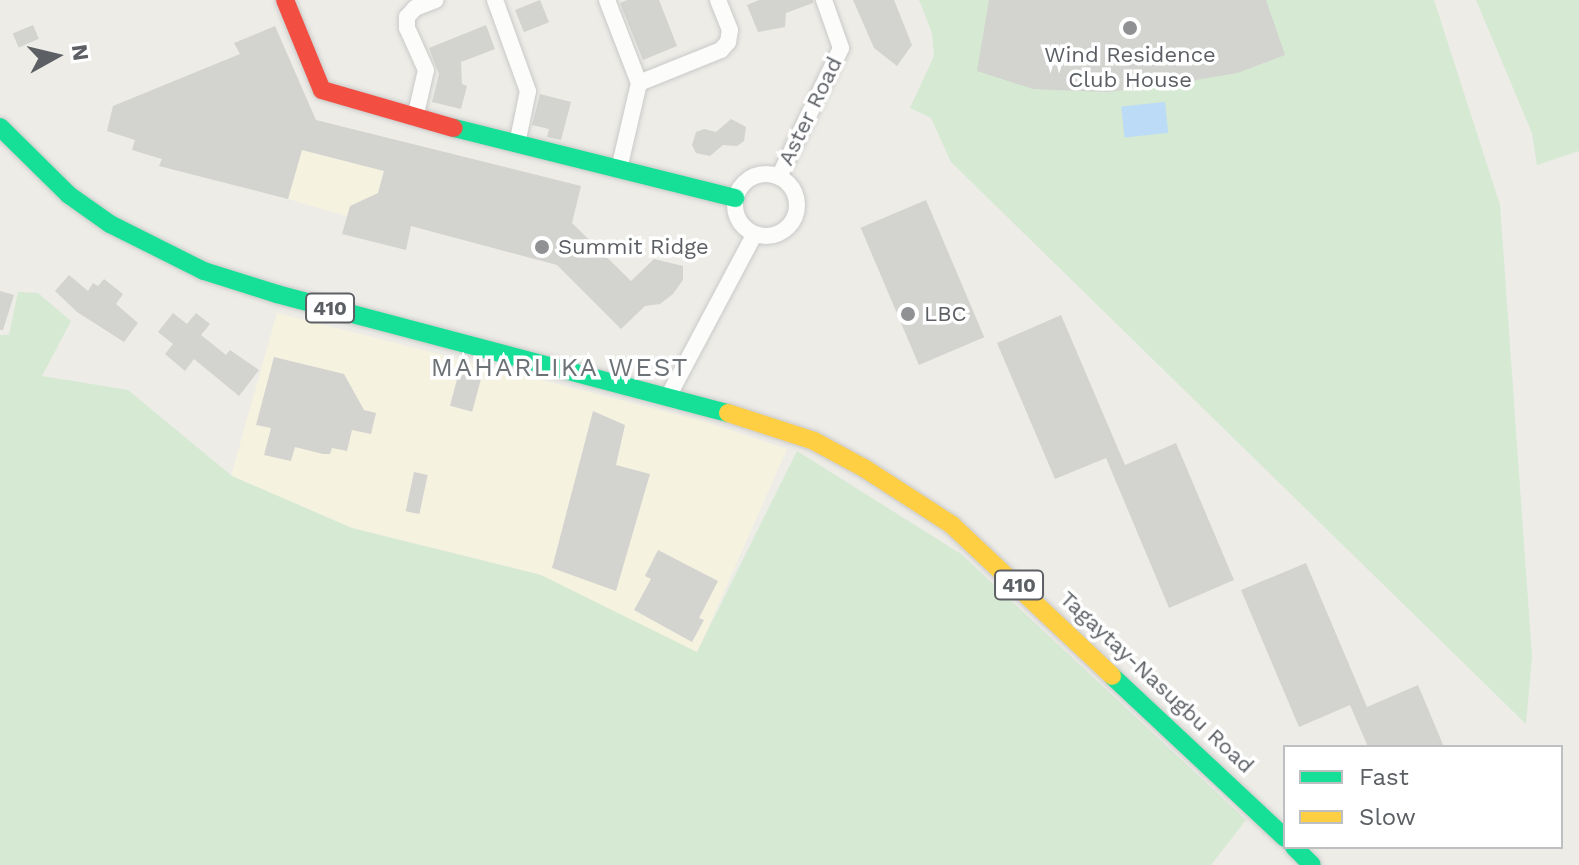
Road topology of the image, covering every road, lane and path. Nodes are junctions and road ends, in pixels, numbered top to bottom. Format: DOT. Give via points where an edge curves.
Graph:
graph roads {
  1 [pos="285,0"];
  2 [pos="436,0"];
  3 [pos="495,0"];
  4 [pos="607,0"];
  5 [pos="718,0"];
  6 [pos="824,0"];
  7 [pos="639,83"];
  8 [pos="415,118"];
  9 [pos="0,127"];
  10 [pos="517,144"];
  11 [pos="619,169"];
  12 [pos="779,177"];
  13 [pos="735,198"];
  14 [pos="754,235"];
  15 [pos="668,397"];
  16 [pos="1283,836"];
  17 [pos="1296,849"];
  18 [pos="1312,865"];
  1 -- 8 [label="main road" via="322,90"];
  2 -- 8 [label="street" via="407,17 426,70"];
  3 -- 10 [label="street" via="528,91"];
  4 -- 7 [label="street"];
  5 -- 7 [label="street" via="730,30 721,50"];
  6 -- 12 [label="street, Aster Road" via="841,48"];
  7 -- 11 [label="street"];
  8 -- 10 [label="main road"];
  9 -- 15 [label="main road, Tagaytay-Nasugbu Road / 410" via="69,195 110,224 204,271"];
  10 -- 11 [label="main road"];
  11 -- 13 [label="main road"];
  12 -- 13 [label="street" via="752,177"];
  12 -- 14 [label="street" via="794,192 793,223 775,236"];
  13 -- 14 [label="street" via="738,220"];
  14 -- 15 [label="street"];
  15 -- 16 [label="main road, Tagaytay-Nasugbu Road / 410" via="814,441 952,525"];
  17 -- 18 [label="main road"];
}
